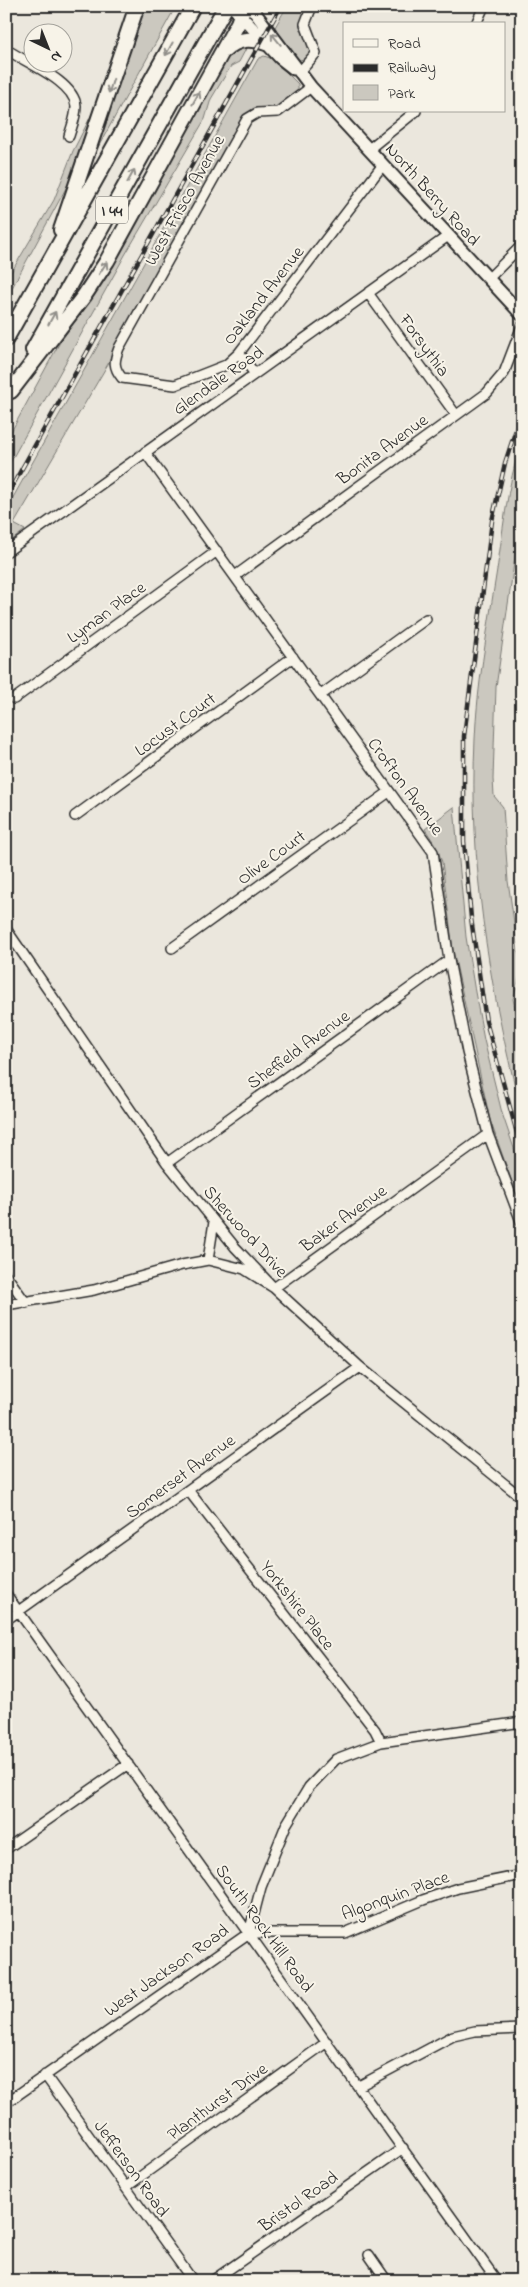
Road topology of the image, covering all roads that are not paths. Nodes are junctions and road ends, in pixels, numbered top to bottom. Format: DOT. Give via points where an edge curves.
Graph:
graph roads {
  1 [pos="137,6"];
  2 [pos="193,6"];
  3 [pos="226,6"];
  4 [pos="312,6"];
  5 [pos="484,6"];
  6 [pos="242,9"];
  7 [pos="477,22"];
  8 [pos="266,43"];
  9 [pos="6,49"];
  10 [pos="221,54"];
  11 [pos="300,73"];
  12 [pos="311,87"];
  13 [pos="415,112"];
  14 [pos="69,136"];
  15 [pos="369,149"];
  16 [pos="382,166"];
  17 [pos="448,236"];
  18 [pos="522,245"];
  19 [pos="52,258"];
  20 [pos="488,279"];
  21 [pos="368,293"];
  22 [pos="522,315"];
  23 [pos="522,326"];
  24 [pos="6,339"];
  25 [pos="239,353"];
  26 [pos="114,361"];
  27 [pos="255,374"];
  28 [pos="8,395"];
  29 [pos="456,415"];
  30 [pos="145,452"];
  31 [pos="217,551"];
  32 [pos="6,552"];
  33 [pos="235,576"];
  34 [pos="426,619"];
  35 [pos="293,657"];
  36 [pos="321,695"];
  37 [pos="14,698"];
  38 [pos="389,792"];
  39 [pos="75,816"];
  40 [pos="6,930"];
  41 [pos="172,948"];
  42 [pos="449,960"];
  43 [pos="488,1134"];
  44 [pos="167,1163"];
  45 [pos="214,1222"];
  46 [pos="522,1224"];
  47 [pos="208,1260"];
  48 [pos="6,1275"];
  49 [pos="274,1288"];
  50 [pos="26,1303"];
  51 [pos="6,1305"];
  52 [pos="360,1368"];
  53 [pos="188,1490"];
  54 [pos="522,1498"];
  55 [pos="6,1594"];
  56 [pos="18,1611"];
  57 [pos="6,1620"];
  58 [pos="522,1722"];
  59 [pos="381,1742"];
  60 [pos="128,1764"];
  61 [pos="6,1849"];
  62 [pos="522,1875"];
  63 [pos="249,1933"];
  64 [pos="522,2029"];
  65 [pos="327,2042"];
  66 [pos="45,2075"];
  67 [pos="359,2086"];
  68 [pos="6,2103"];
  69 [pos="403,2148"];
  70 [pos="126,2188"];
  71 [pos="369,2255"];
  72 [pos="193,2281"];
  73 [pos="212,2281"];
  74 [pos="387,2281"];
  75 [pos="497,2281"];
  1 -- 19 [label="highway, one-way"];
  2 -- 19 [label="highway, I 44, one-way"];
  28 -- 3 [label="highway, I 44, one-way"];
  4 -- 11 [label="street" via="305,24 316,53"];
  5 -- 7 [label="street"];
  6 -- 8 [label="main road, North Berry Road"];
  6 -- 10 [label="highway"];
  11 -- 6 [label="main road, North Berry Road, one-way" via="287,52"];
  8 -- 10 [label="highway" via="240,40"];
  8 -- 11 [label="main road, North Berry Road"];
  9 -- 14 [label="street" via="55,79 73,96 76,105"];
  28 -- 10 [label="highway, one-way" via="107,261"];
  11 -- 12 [label="main road, North Berry Road"];
  12 -- 15 [label="main road, North Berry Road"];
  12 -- 26 [label="street, West Frisco Avenue" via="278,112 257,113 248,119"];
  13 -- 15 [label="street"];
  15 -- 16 [label="main road, North Berry Road"];
  16 -- 17 [label="main road, North Berry Road"];
  16 -- 25 [label="street, Oakland Avenue"];
  17 -- 20 [label="main road, North Berry Road"];
  17 -- 21 [label="street, Glendale Road"];
  18 -- 20 [label="street"];
  19 -- 24 [label="highway, I 44"];
  20 -- 22 [label="main road, North Berry Road"];
  21 -- 27 [label="street, Glendale Road"];
  21 -- 29 [label="street, Forsythia"];
  23 -- 29 [label="street, Bonita Avenue" via="500,380"];
  25 -- 26 [label="street, Oakland Avenue" via="226,365 175,384 122,378 115,370"];
  25 -- 27 [label="street"];
  27 -- 30 [label="street, Glendale Road"];
  29 -- 33 [label="street, Bonita Avenue"];
  30 -- 31 [label="street, Crofton Avenue"];
  30 -- 32 [label="street, Glendale Road"];
  31 -- 33 [label="street, Crofton Avenue"];
  31 -- 37 [label="street, Lyman Place"];
  33 -- 35 [label="street, Crofton Avenue"];
  34 -- 36 [label="street"];
  35 -- 36 [label="street, Crofton Avenue"];
  35 -- 39 [label="street, Locust Court"];
  36 -- 38 [label="street, Crofton Avenue"];
  38 -- 41 [label="street, Olive Court"];
  38 -- 42 [label="street, Crofton Avenue" via="434,852"];
  40 -- 44 [label="street, Sherwood Drive"];
  42 -- 43 [label="street, Crofton Avenue" via="467,1052"];
  42 -- 44 [label="street, Sheffield Avenue"];
  43 -- 46 [label="street, Crofton Avenue"];
  43 -- 49 [label="street, Baker Avenue"];
  44 -- 45 [label="street, Sherwood Drive"];
  45 -- 47 [label="street"];
  45 -- 49 [label="street, Sherwood Drive"];
  47 -- 49 [label="street" via="244,1268"];
  47 -- 50 [label="street" via="94,1290"];
  48 -- 50 [label="street"];
  49 -- 52 [label="street, Sherwood Drive"];
  50 -- 51 [label="street"];
  52 -- 53 [label="street, Somerset Avenue"];
  52 -- 54 [label="street, Sherwood Drive"];
  53 -- 56 [label="street, Somerset Avenue"];
  53 -- 59 [label="street, Yorkshire Place" via="375,1730"];
  55 -- 56 [label="street, South Rock Hill Road"];
  56 -- 57 [label="street, Somerset Avenue"];
  56 -- 60 [label="street, South Rock Hill Road"];
  58 -- 59 [label="street, West Jackson Road"];
  59 -- 63 [label="street, West Jackson Road" via="336,1759 309,1787 286,1825 261,1887"];
  60 -- 61 [label="street"];
  60 -- 63 [label="street, South Rock Hill Road"];
  62 -- 63 [label="street, Algonquin Place" via="458,1888 345,1933"];
  63 -- 65 [label="street, South Rock Hill Road"];
  63 -- 66 [label="street, West Jackson Road"];
  64 -- 67 [label="street" via="475,2031 453,2036"];
  65 -- 67 [label="street, South Rock Hill Road"];
  65 -- 70 [label="street, Planthurst Drive"];
  66 -- 68 [label="street, West Jackson Road"];
  66 -- 70 [label="street, Jefferson Road"];
  67 -- 69 [label="street, South Rock Hill Road"];
  69 -- 73 [label="street, Bristol Road"];
  69 -- 75 [label="street, South Rock Hill Road"];
  70 -- 72 [label="street, Jefferson Road"];
  71 -- 74 [label="street"];
}
